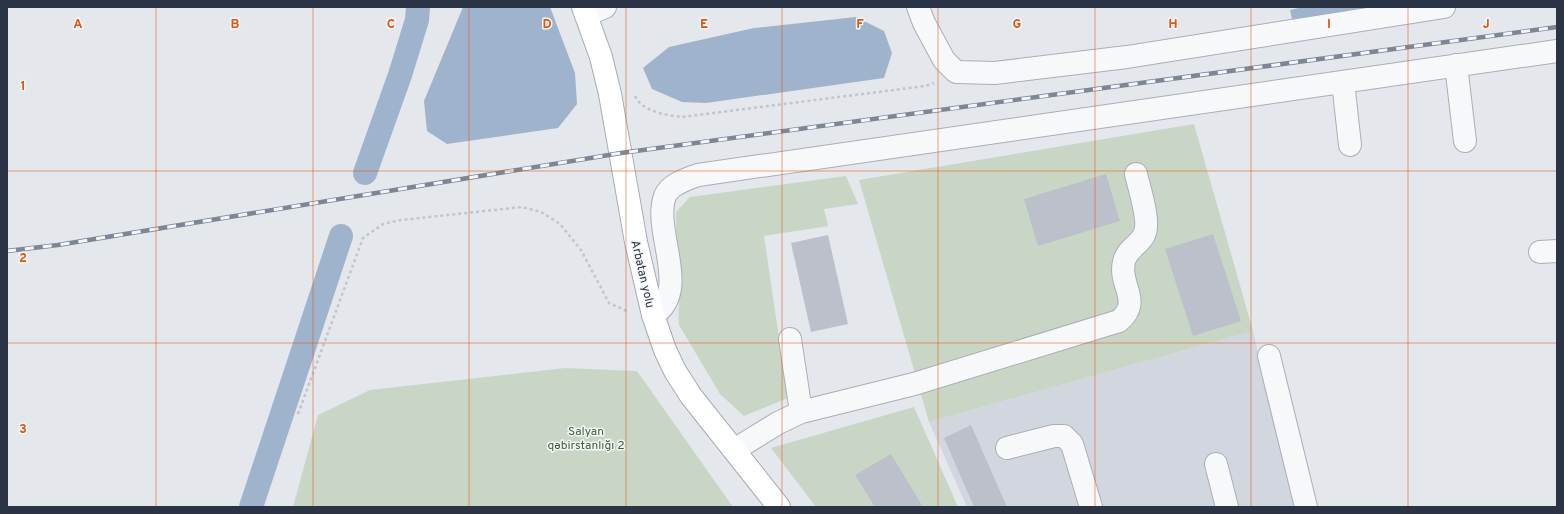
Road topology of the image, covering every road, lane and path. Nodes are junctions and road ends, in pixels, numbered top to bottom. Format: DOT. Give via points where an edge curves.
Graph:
graph roads {
  1 [pos="918,7"];
  2 [pos="1444,7"];
  3 [pos="591,10"];
  4 [pos="1557,50"];
  5 [pos="1456,65"];
  6 [pos="956,72"];
  7 [pos="1343,82"];
  8 [pos="634,94"];
  9 [pos="1465,141"];
  10 [pos="1350,145"];
  11 [pos="1136,174"];
  12 [pos="653,316"];
  13 [pos="790,339"];
  14 [pos="1269,356"];
  15 [pos="801,412"];
  16 [pos="298,414"];
  17 [pos="1007,448"];
  18 [pos="734,450"];
  19 [pos="1216,464"];
  20 [pos="779,507"];
  21 [pos="1091,507"];
  22 [pos="1227,507"];
  23 [pos="1306,507"];
  1 -- 6 [label="street" via="944,60"];
  2 -- 6 [label="street" via="1127,57 995,73"];
  3 -- 12 [label="main road, Arbatan yolu"];
  4 -- 5 [label="street"];
  5 -- 7 [label="street"];
  5 -- 9 [label="street"];
  6 -- 8 [label="path" via="944,80 925,86 682,117 663,115 646,107"];
  7 -- 10 [label="street"];
  7 -- 12 [label="street" via="698,175 678,182 665,195 662,217 670,268 670,289 666,302"];
  11 -- 15 [label="street" via="1146,220 1145,234 1124,260 1123,269 1130,302 1128,314 1119,322 914,384"];
  12 -- 16 [label="path" via="628,312 609,303 580,250 560,224 541,212 522,207 382,224 363,238"];
  12 -- 18 [label="main road, Arbatan yolu" via="675,371 691,396"];
  13 -- 15 [label="street"];
  14 -- 23 [label="street"];
  15 -- 18 [label="street"];
  17 -- 21 [label="street" via="1054,436 1064,436 1072,444"];
  18 -- 20 [label="main road, Arbatan yolu"];
  19 -- 22 [label="street"];
}
